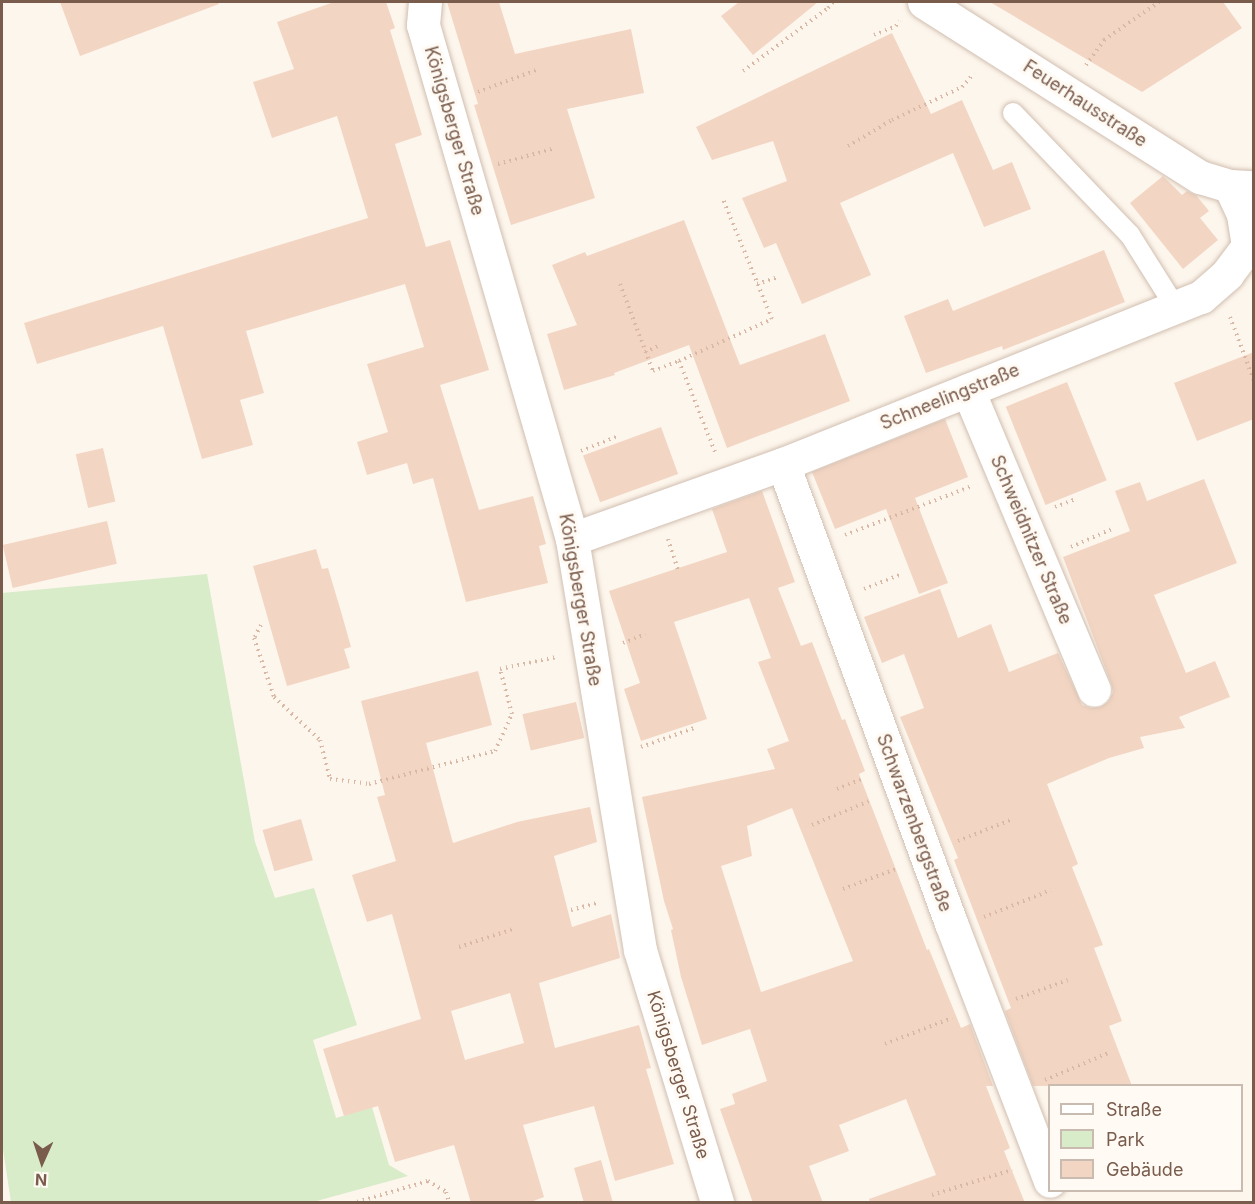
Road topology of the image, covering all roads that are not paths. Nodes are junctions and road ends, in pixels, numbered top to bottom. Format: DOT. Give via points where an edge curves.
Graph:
graph roads {
  1 [pos="425,2"];
  2 [pos="924,2"];
  3 [pos="1013,113"];
  4 [pos="1242,186"];
  5 [pos="1251,246"];
  6 [pos="1176,308"];
  7 [pos="968,390"];
  8 [pos="783,464"];
  9 [pos="572,539"];
  10 [pos="1094,690"];
  11 [pos="1045,1171"];
  12 [pos="717,1203"];
  1 -- 9 [label="street, Königsberger Straße" via="423,25"];
  2 -- 4 [label="street, Feuerhausstraße" via="1200,177"];
  3 -- 6 [label="lane" via="1130,235"];
  4 -- 5 [label="street, Schneelingstraße" via="1242,214"];
  5 -- 6 [label="street, Schneelingstraße" via="1201,297"];
  6 -- 7 [label="street, Schneelingstraße"];
  7 -- 8 [label="street, Schneelingstraße"];
  7 -- 10 [label="street, Schweidnitzer Straße"];
  8 -- 9 [label="street, Schneelingstraße"];
  8 -- 11 [label="street, Schwarzenbergstraße"];
  9 -- 12 [label="street, Königsberger Straße" via="640,950"];
}
